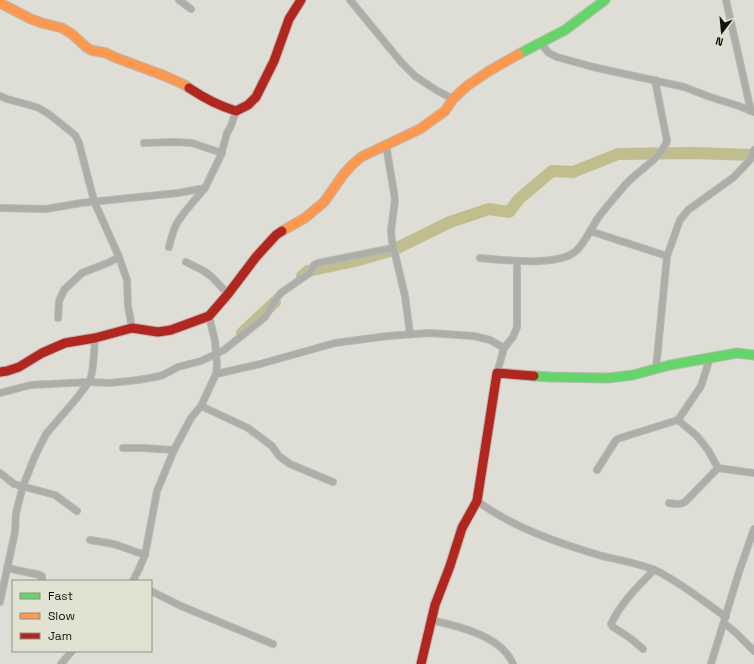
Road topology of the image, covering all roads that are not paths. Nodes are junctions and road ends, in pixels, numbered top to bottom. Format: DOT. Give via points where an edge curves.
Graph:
graph roads {
  1 [pos="179,0"];
  2 [pos="301,0"];
  3 [pos="350,0"];
  4 [pos="605,0"];
  5 [pos="726,0"];
  6 [pos="0,3"];
  7 [pos="191,9"];
  8 [pos="540,43"];
  9 [pos="655,80"];
  10 [pos="0,96"];
  11 [pos="453,99"];
  12 [pos="753,111"];
  13 [pos="236,112"];
  14 [pos="144,143"];
  15 [pos="386,145"];
  16 [pos="754,150"];
  17 [pos="222,153"];
  18 [pos="206,188"];
  19 [pos="94,201"];
  20 [pos="0,208"];
  21 [pos="590,231"];
  22 [pos="169,247"];
  23 [pos="393,248"];
  24 [pos="667,256"];
  25 [pos="119,257"];
  26 [pos="480,258"];
  27 [pos="517,261"];
  28 [pos="186,262"];
  29 [pos="228,294"];
  30 [pos="209,316"];
  31 [pos="58,318"];
  32 [pos="132,328"];
  33 [pos="410,334"];
  34 [pos="95,338"];
  35 [pos="504,348"];
  36 [pos="216,354"];
  37 [pos="754,355"];
  38 [pos="710,358"];
  39 [pos="656,369"];
  40 [pos="0,372"];
  41 [pos="497,373"];
  42 [pos="216,374"];
  43 [pos="88,382"];
  44 [pos="0,393"];
  45 [pos="201,406"];
  46 [pos="678,420"];
  47 [pos="123,448"];
  48 [pos="174,450"];
  49 [pos="718,468"];
  50 [pos="597,470"];
  51 [pos="0,473"];
  52 [pos="754,473"];
  53 [pos="333,482"];
  54 [pos="23,486"];
  55 [pos="477,501"];
  56 [pos="668,502"];
  57 [pos="77,511"];
  58 [pos="754,528"];
  59 [pos="90,540"];
  60 [pos="145,555"];
  61 [pos="7,568"];
  62 [pos="654,570"];
  63 [pos="42,580"];
  64 [pos="134,580"];
  65 [pos="152,592"];
  66 [pos="0,602"];
  67 [pos="431,620"];
  68 [pos="725,620"];
  69 [pos="273,644"];
  70 [pos="643,649"];
  71 [pos="754,651"];
  72 [pos="71,652"];
  73 [pos="61,664"];
  74 [pos="421,664"];
  75 [pos="513,664"];
  76 [pos="712,664"];
  1 -- 7 [label="street"];
  2 -- 13 [label="street" via="289,19 274,61 256,97"];
  3 -- 11 [label="street" via="415,76"];
  4 -- 8 [label="street" via="566,30"];
  5 -- 12 [label="street"];
  6 -- 13 [label="street" via="31,19 62,28 91,50 106,53 165,76"];
  8 -- 9 [label="street" via="549,53 569,61"];
  8 -- 11 [label="street" via="489,71"];
  9 -- 12 [label="street" via="684,87"];
  9 -- 21 [label="street" via="666,145 627,183"];
  10 -- 19 [label="street" via="39,108 75,135 80,143"];
  11 -- 15 [label="street" via="445,111 420,129"];
  13 -- 17 [label="street"];
  14 -- 17 [label="street" via="192,143"];
  15 -- 23 [label="street" via="395,200 391,231"];
  15 -- 29 [label="street" via="356,161 324,202 305,218 276,235"];
  16 -- 24 [label="street" via="750,160 734,177 688,210 680,220"];
  17 -- 18 [label="street"];
  18 -- 19 [label="street"];
  18 -- 22 [label="street" via="177,223"];
  19 -- 20 [label="street" via="46,208"];
  19 -- 25 [label="street"];
  21 -- 24 [label="street"];
  21 -- 27 [label="street" via="579,249 572,254 542,261"];
  23 -- 33 [label="street" via="405,296"];
  23 -- 36 [label="street" via="314,265 311,272 281,293 265,317"];
  24 -- 39 [label="street"];
  25 -- 31 [label="street" via="82,273 64,290 59,301"];
  25 -- 32 [label="street" via="127,280"];
  26 -- 27 [label="street"];
  27 -- 35 [label="street" via="517,328"];
  28 -- 29 [label="street" via="212,277"];
  29 -- 30 [label="street"];
  30 -- 32 [label="street" via="165,331"];
  30 -- 36 [label="street"];
  32 -- 34 [label="street"];
  33 -- 35 [label="street" via="474,336 490,340"];
  33 -- 42 [label="street" via="335,343"];
  34 -- 40 [label="street" via="65,343 19,367"];
  34 -- 43 [label="street" via="91,379"];
  35 -- 41 [label="street"];
  36 -- 42 [label="street"];
  36 -- 43 [label="street" via="155,377 110,384"];
  37 -- 38 [label="street" via="737,353"];
  38 -- 39 [label="street"];
  38 -- 46 [label="street" via="701,386"];
  39 -- 41 [label="street" via="608,378"];
  41 -- 55 [label="street"];
  42 -- 45 [label="street"];
  43 -- 44 [label="street" via="31,384"];
  43 -- 54 [label="street" via="46,434"];
  45 -- 48 [label="street" via="191,418"];
  45 -- 53 [label="street" via="248,428 290,464"];
  46 -- 49 [label="street" via="697,436"];
  46 -- 50 [label="street" via="616,440"];
  47 -- 48 [label="street"];
  48 -- 60 [label="street" via="157,491"];
  49 -- 52 [label="street"];
  49 -- 56 [label="street" via="685,502"];
  51 -- 54 [label="street" via="14,484"];
  54 -- 57 [label="street" via="55,496"];
  54 -- 61 [label="street"];
  55 -- 62 [label="street" via="502,518 552,540"];
  55 -- 67 [label="street" via="462,528"];
  58 -- 68 [label="street"];
  59 -- 60 [label="street" via="114,544"];
  60 -- 64 [label="street"];
  61 -- 63 [label="street" via="40,575"];
  61 -- 66 [label="street"];
  62 -- 68 [label="street" via="691,592"];
  62 -- 70 [label="street" via="630,595 611,624"];
  65 -- 69 [label="street"];
  67 -- 74 [label="street"];
  67 -- 75 [label="street" via="480,635 500,646"];
  68 -- 71 [label="street"];
  68 -- 76 [label="street"];
  72 -- 73 [label="street"];
}
